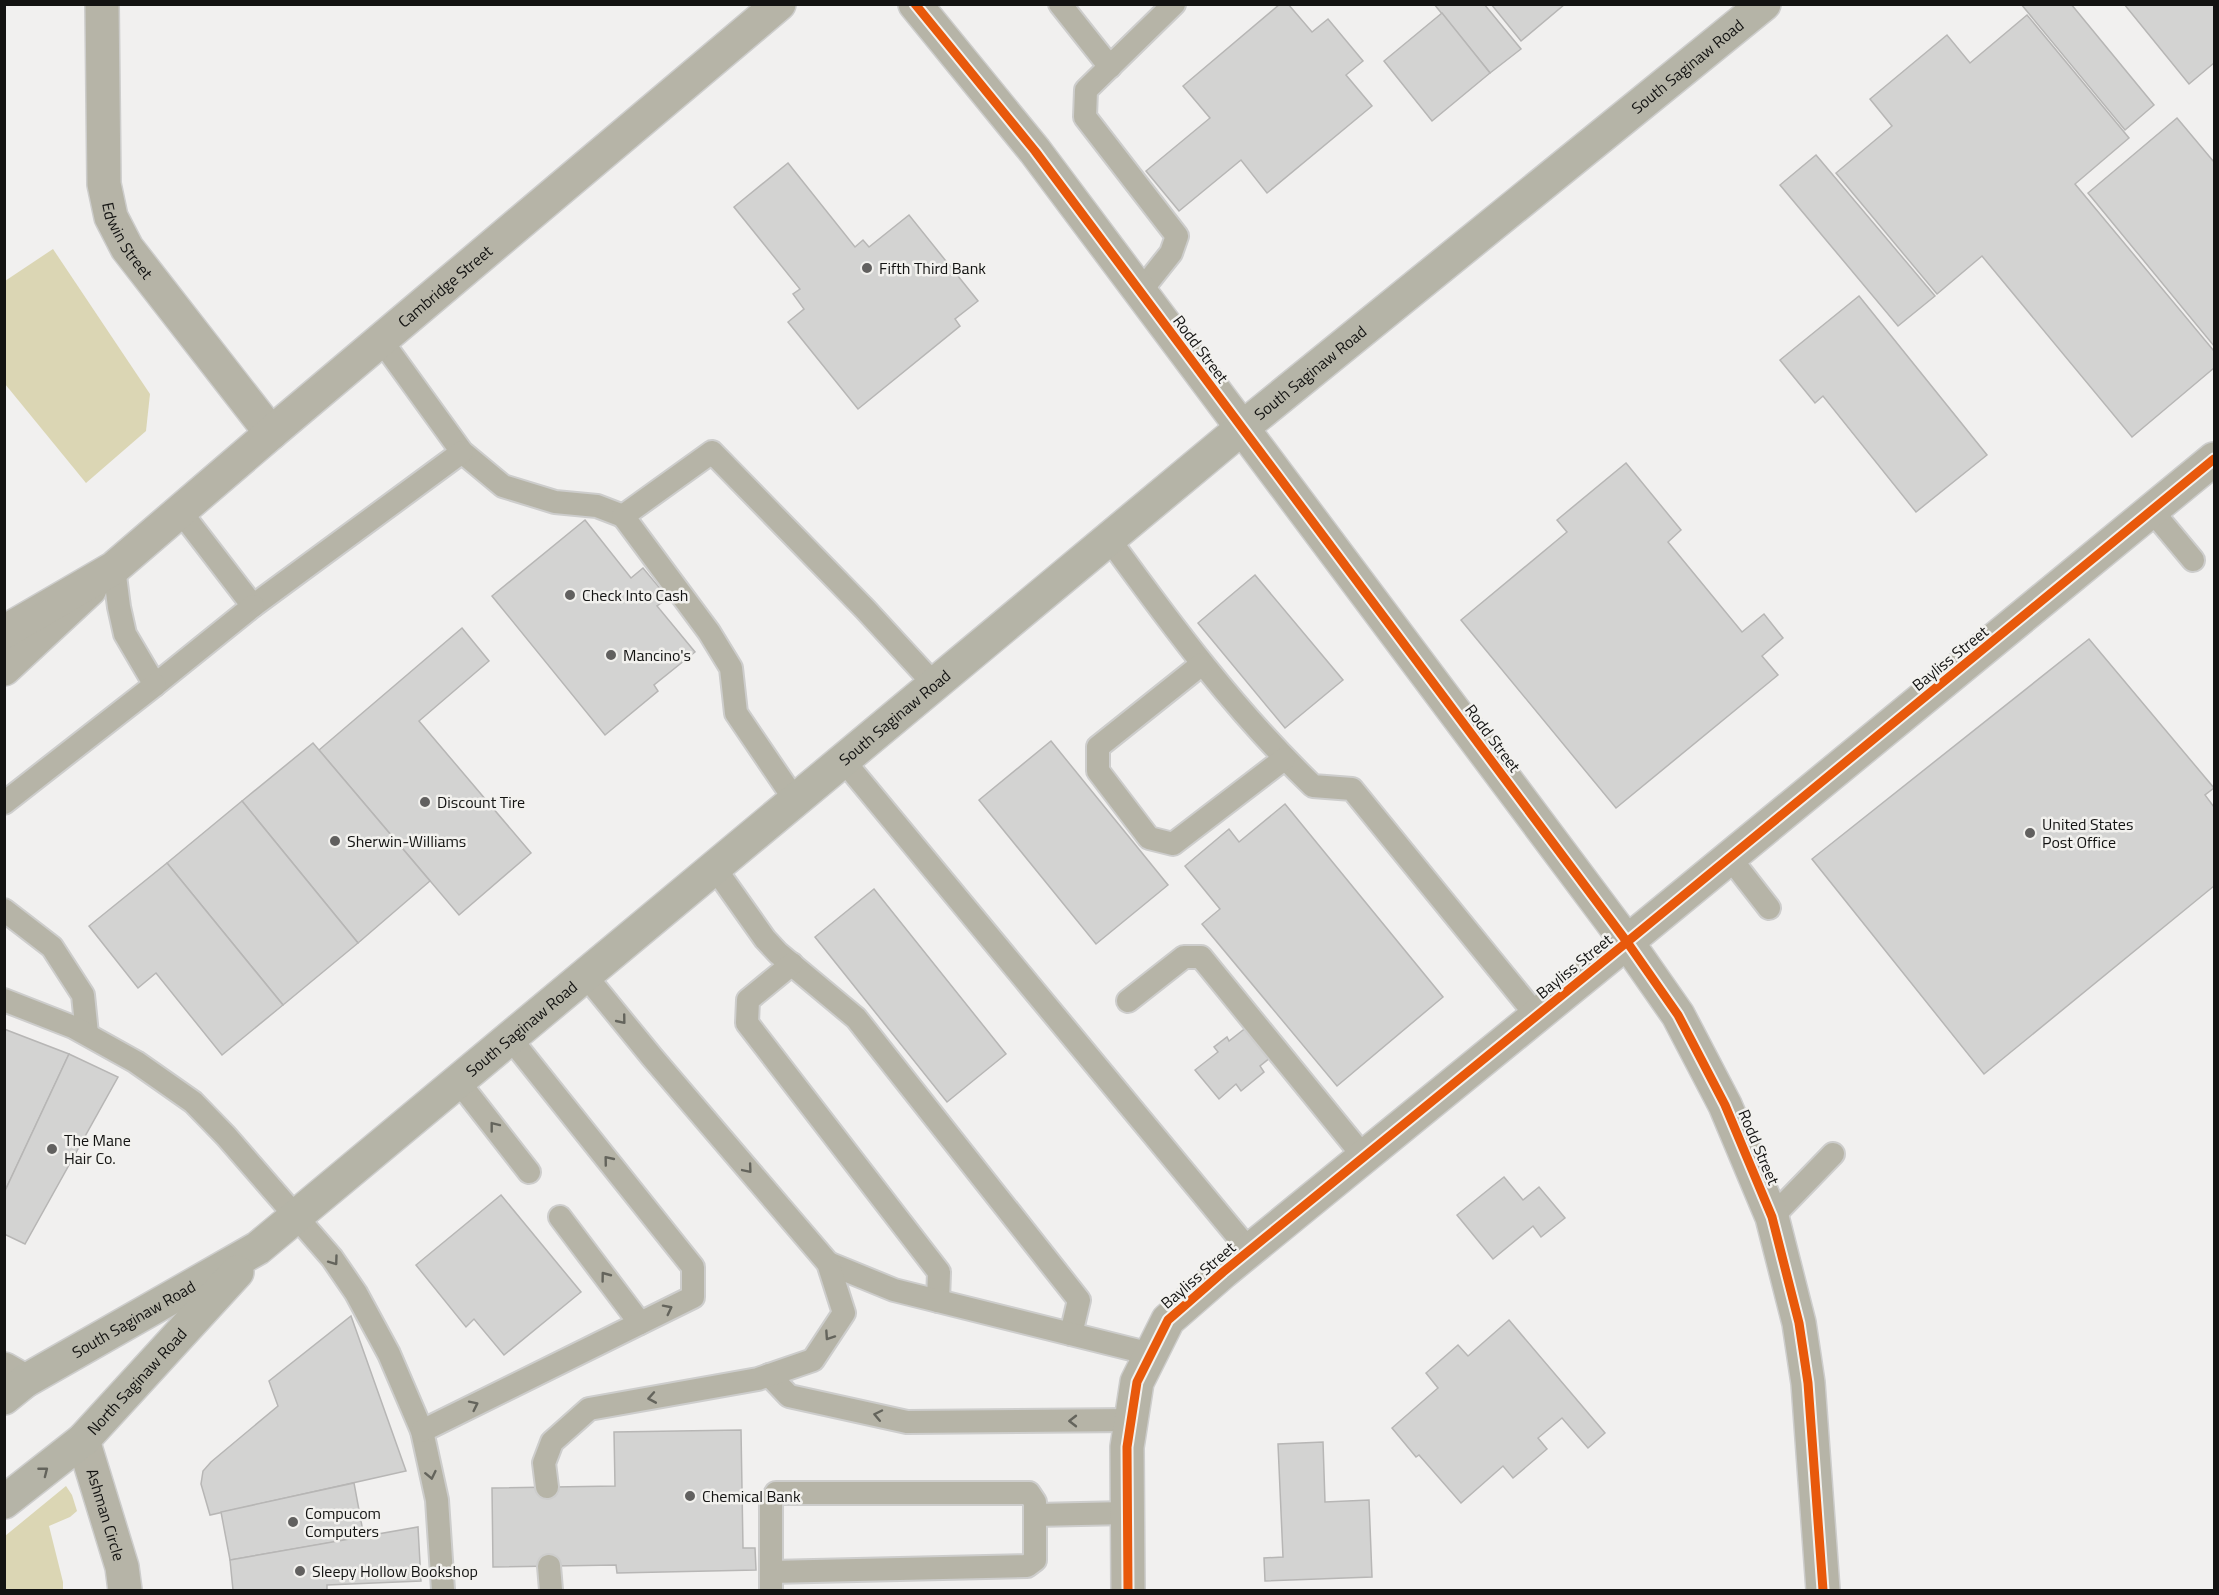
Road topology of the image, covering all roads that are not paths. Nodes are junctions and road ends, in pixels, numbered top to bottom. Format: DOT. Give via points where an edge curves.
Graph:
graph roads {
  1 [pos="102,4"];
  2 [pos="779,4"];
  3 [pos="915,4"];
  4 [pos="1060,4"];
  5 [pos="1174,4"];
  6 [pos="1764,4"];
  7 [pos="1110,67"];
  8 [pos="1140,292"];
  9 [pos="381,340"];
  10 [pos="1242,429"];
  11 [pos="271,433"];
  12 [pos="462,452"];
  13 [pos="2214,459"];
  14 [pos="180,511"];
  15 [pos="2152,511"];
  16 [pos="623,516"];
  17 [pos="1109,539"];
  18 [pos="2193,560"];
  19 [pos="114,568"];
  20 [pos="254,606"];
  21 [pos="4,632"];
  22 [pos="1202,663"];
  23 [pos="4,669"];
  24 [pos="934,684"];
  25 [pos="155,685"];
  26 [pos="1284,759"];
  27 [pos="843,760"];
  28 [pos="795,800"];
  29 [pos="4,803"];
  30 [pos="1730,858"];
  31 [pos="714,867"];
  32 [pos="1769,908"];
  33 [pos="4,910"];
  34 [pos="1627,942"];
  35 [pos="792,964"];
  36 [pos="585,975"];
  37 [pos="4,1000"];
  38 [pos="1128,1001"];
  39 [pos="1537,1016"];
  40 [pos="87,1034"];
  41 [pos="510,1038"];
  42 [pos="459,1081"];
  43 [pos="1833,1154"];
  44 [pos="1364,1157"];
  45 [pos="529,1172"];
  46 [pos="560,1216"];
  47 [pos="296,1217"];
  48 [pos="1772,1217"];
  49 [pos="258,1248"];
  50 [pos="1249,1251"];
  51 [pos="828,1263"];
  52 [pos="938,1301"];
  53 [pos="640,1323"];
  54 [pos="1071,1334"];
  55 [pos="1151,1354"];
  56 [pos="769,1375"];
  57 [pos="11,1383"];
  58 [pos="1131,1420"];
  59 [pos="422,1431"];
  60 [pos="83,1440"];
  61 [pos="547,1487"];
  62 [pos="4,1502"];
  63 [pos="1127,1513"];
  64 [pos="1035,1515"];
  65 [pos="549,1566"];
  66 [pos="771,1581"];
  67 [pos="125,1590"];
  68 [pos="443,1590"];
  69 [pos="551,1590"];
  70 [pos="1128,1590"];
  71 [pos="1823,1590"];
  1 -- 11 [label="street, Edwin Street" via="104,184 111,218 127,249"];
  2 -- 9 [label="street, Cambridge Street"];
  3 -- 8 [label="street, Rodd Street" via="1035,151"];
  4 -- 7 [label="lane"];
  5 -- 7 [label="lane"];
  6 -- 10 [label="main road, South Saginaw Road"];
  7 -- 8 [label="lane" via="1086,90 1085,117 1177,236 1171,253"];
  8 -- 10 [label="street, Rodd Street"];
  9 -- 11 [label="street, Cambridge Street"];
  9 -- 12 [label="lane"];
  10 -- 17 [label="main road, South Saginaw Road"];
  10 -- 34 [label="street, Rodd Street"];
  11 -- 14 [label="street, Cambridge Street"];
  12 -- 16 [label="lane" via="503,486 555,502 597,506"];
  12 -- 20 [label="lane"];
  13 -- 15 [label="street, Bayliss Street"];
  14 -- 19 [label="street, Cambridge Street"];
  14 -- 20 [label="lane"];
  15 -- 18 [label="lane"];
  15 -- 30 [label="street, Bayliss Street"];
  16 -- 24 [label="lane" via="712,452"];
  16 -- 28 [label="lane" via="731,668 736,713"];
  17 -- 22 [label="lane"];
  17 -- 24 [label="main road, South Saginaw Road"];
  19 -- 21 [label="street, Cambridge Street"];
  19 -- 23 [label="street, Cambridge Street"];
  19 -- 25 [label="lane" via="125,634"];
  20 -- 25 [label="lane"];
  22 -- 26 [label="lane"];
  22 -- 26 [label="lane" via="1098,747 1098,771 1149,838 1173,844"];
  24 -- 27 [label="main road, South Saginaw Road"];
  25 -- 29 [label="lane"];
  26 -- 39 [label="lane" via="1313,786 1352,789"];
  27 -- 28 [label="main road, South Saginaw Road"];
  27 -- 50 [label="lane"];
  28 -- 31 [label="main road, South Saginaw Road"];
  30 -- 32 [label="lane"];
  30 -- 34 [label="street, Bayliss Street"];
  31 -- 35 [label="lane" via="765,939"];
  31 -- 36 [label="main road, South Saginaw Road"];
  33 -- 40 [label="lane" via="52,947 83,995"];
  34 -- 39 [label="street, Bayliss Street"];
  34 -- 48 [label="street, Rodd Street" via="1678,1015 1725,1105"];
  35 -- 52 [label="lane" via="748,1000 747,1023 939,1272"];
  35 -- 54 [label="lane" via="856,1018 1079,1300"];
  36 -- 41 [label="main road, South Saginaw Road"];
  36 -- 51 [label="lane, one-way"];
  37 -- 40 [label="lane"];
  38 -- 44 [label="lane" via="1184,957 1201,957"];
  39 -- 44 [label="street, Bayliss Street"];
  40 -- 47 [label="lane" via="193,1102"];
  41 -- 42 [label="main road, South Saginaw Road"];
  53 -- 41 [label="lane, one-way" via="693,1297 693,1267"];
  45 -- 42 [label="lane, one-way"];
  42 -- 47 [label="main road, South Saginaw Road"];
  43 -- 48 [label="lane"];
  44 -- 50 [label="street, Bayliss Street"];
  53 -- 46 [label="lane, one-way"];
  47 -- 49 [label="main road, South Saginaw Road"];
  47 -- 59 [label="lane, one-way" via="356,1293 389,1354"];
  48 -- 71 [label="street, Rodd Street" via="1800,1323"];
  49 -- 57 [label="main road, South Saginaw Road"];
  49 -- 60 [label="main road, North Saginaw Road"];
  50 -- 55 [label="street, Bayliss Street" via="1168,1320"];
  51 -- 52 [label="lane" via="894,1290"];
  51 -- 56 [label="lane, one-way" via="844,1313 813,1360"];
  52 -- 54 [label="lane"];
  59 -- 53 [label="lane, one-way"];
  54 -- 55 [label="lane"];
  55 -- 58 [label="street, Bayliss Street" via="1137,1382"];
  58 -- 56 [label="lane, one-way" via="907,1422 789,1396"];
  56 -- 61 [label="lane, one-way" via="589,1409 552,1442 544,1463"];
  58 -- 63 [label="street, Bayliss Street"];
  59 -- 68 [label="lane, one-way" via="437,1500"];
  62 -- 60 [label="main road, North Saginaw Road, one-way"];
  60 -- 67 [label="street, Ashman Circle" via="122,1567"];
  63 -- 64 [label="lane"];
  63 -- 70 [label="street, Bayliss Street"];
  64 -- 66 [label="lane" via="1035,1560 1027,1566"];
  64 -- 66 [label="lane" via="1035,1502 1029,1493 776,1492 771,1502"];
  65 -- 69 [label="lane"];
}
